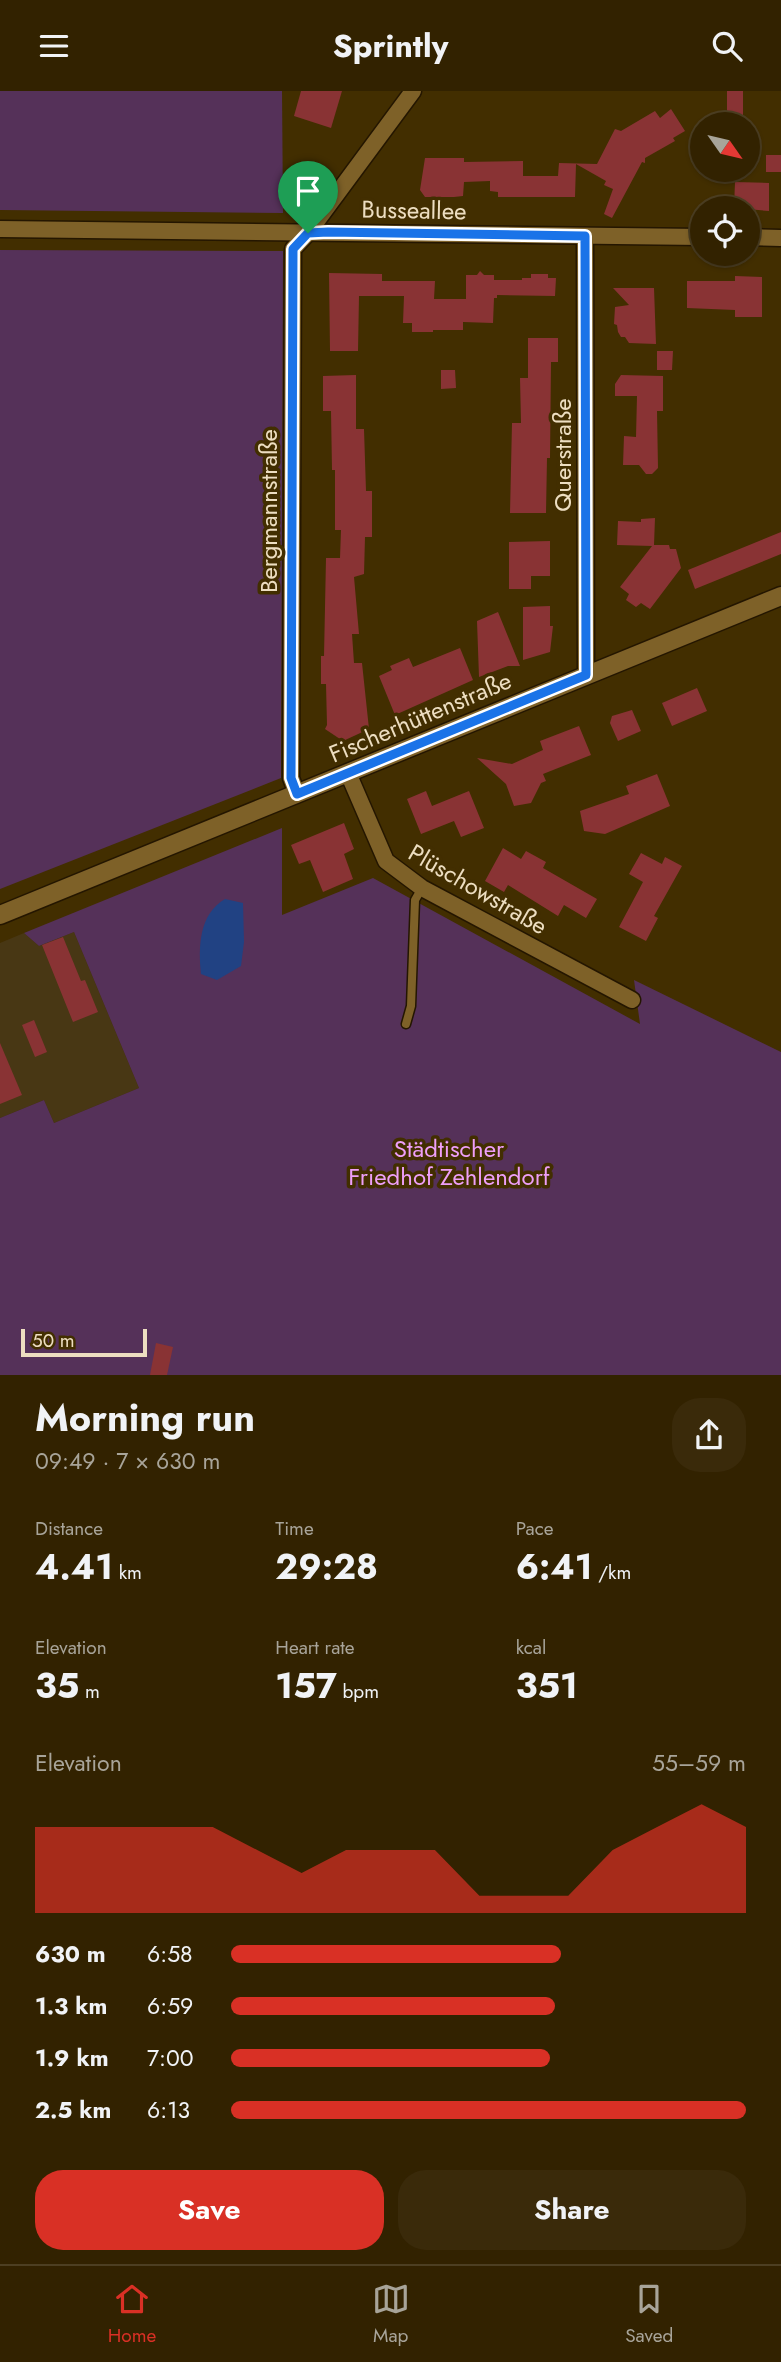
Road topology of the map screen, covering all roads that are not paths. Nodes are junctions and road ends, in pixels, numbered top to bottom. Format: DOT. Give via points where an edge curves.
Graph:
graph roads {
  1 [pos="413,91"];
  2 [pos="0,229"];
  3 [pos="308,233"];
  4 [pos="585,236"];
  5 [pos="690,237"];
  6 [pos="760,237"];
  7 [pos="781,238"];
  8 [pos="781,596"];
  9 [pos="586,675"];
  10 [pos="348,773"];
  11 [pos="297,794"];
  12 [pos="422,888"];
  13 [pos="0,915"];
  14 [pos="632,1000"];
  15 [pos="407,1024"];
  1 -- 3 [label="street, Bergmannstraße"];
  2 -- 3 [label="street, Busseallee"];
  3 -- 4 [label="street, Busseallee"];
  3 -- 11 [label="street, Bergmannstraße" via="293,249 291,778"];
  4 -- 5 [label="street, Busseallee"];
  4 -- 9 [label="street, Querstraße"];
  6 -- 7 [label="street"];
  8 -- 9 [label="street, Fischerhüttenstraße"];
  9 -- 10 [label="street, Fischerhüttenstraße"];
  10 -- 11 [label="street, Fischerhüttenstraße"];
  10 -- 12 [label="street, Plüschowstraße" via="386,861"];
  11 -- 13 [label="street, Fischerhüttenstraße"];
  12 -- 14 [label="street, Plüschowstraße"];
  12 -- 15 [label="lane" via="415,900"];
}
